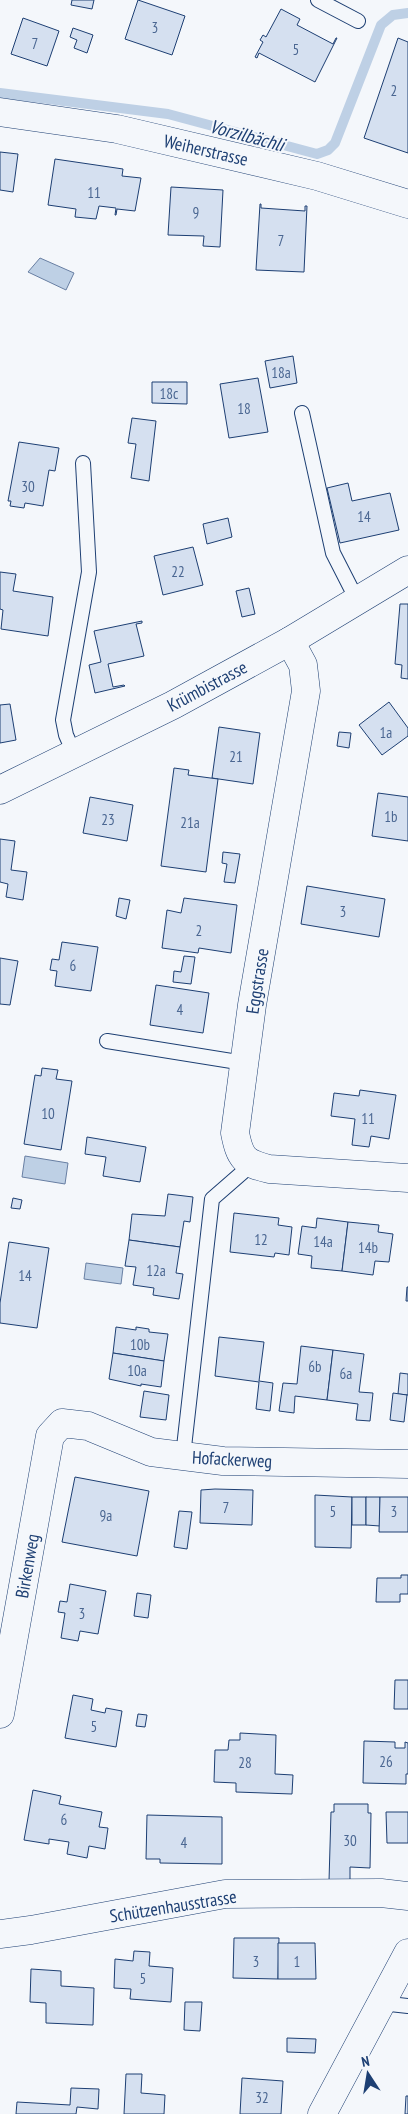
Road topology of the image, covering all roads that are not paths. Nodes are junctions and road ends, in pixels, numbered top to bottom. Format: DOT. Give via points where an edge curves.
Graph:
graph roads {
  1 [pos="318,0"];
  2 [pos="358,21"];
  3 [pos="0,112"];
  4 [pos="408,204"];
  5 [pos="302,413"];
  6 [pos="83,463"];
  7 [pos="408,570"];
  8 [pos="357,600"];
  9 [pos="290,641"];
  10 [pos="74,753"];
  11 [pos="0,790"];
  12 [pos="107,1041"];
  13 [pos="244,1063"];
  14 [pos="251,1165"];
  15 [pos="408,1178"];
  16 [pos="62,1423"];
  17 [pos="183,1456"];
  18 [pos="408,1464"];
  19 [pos="0,1714"];
  20 [pos="408,1896"];
  21 [pos="0,1934"];
  22 [pos="408,1953"];
  23 [pos="381,2003"];
  24 [pos="408,2006"];
  25 [pos="322,2114"];
  1 -- 2 [label="lane"];
  3 -- 4 [label="street, Weiherstrasse" via="126,132 317,176"];
  5 -- 8 [label="lane" via="333,553"];
  6 -- 10 [label="lane" via="89,572 63,720"];
  7 -- 8 [label="street, Krümbistrasse"];
  8 -- 9 [label="street, Krümbistrasse"];
  9 -- 10 [label="street, Krümbistrasse" via="173,705"];
  9 -- 13 [label="street, Eggstrasse" via="303,665 306,691"];
  10 -- 11 [label="street, Krümbistrasse"];
  12 -- 13 [label="lane"];
  13 -- 14 [label="street, Eggstrasse" via="235,1133 239,1152"];
  14 -- 15 [label="street" via="269,1169"];
  14 -- 17 [label="lane" via="212,1199"];
  16 -- 17 [label="street, Hofackerweg" via="88,1426 151,1452"];
  16 -- 19 [label="street, Birkenweg" via="50,1436"];
  17 -- 18 [label="street, Hofackerweg" via="223,1461"];
  20 -- 21 [label="street, Schützenhausstrasse" via="381,1893 225,1894"];
  22 -- 23 [label="street"];
  23 -- 24 [label="lane"];
  23 -- 25 [label="street"];
}
